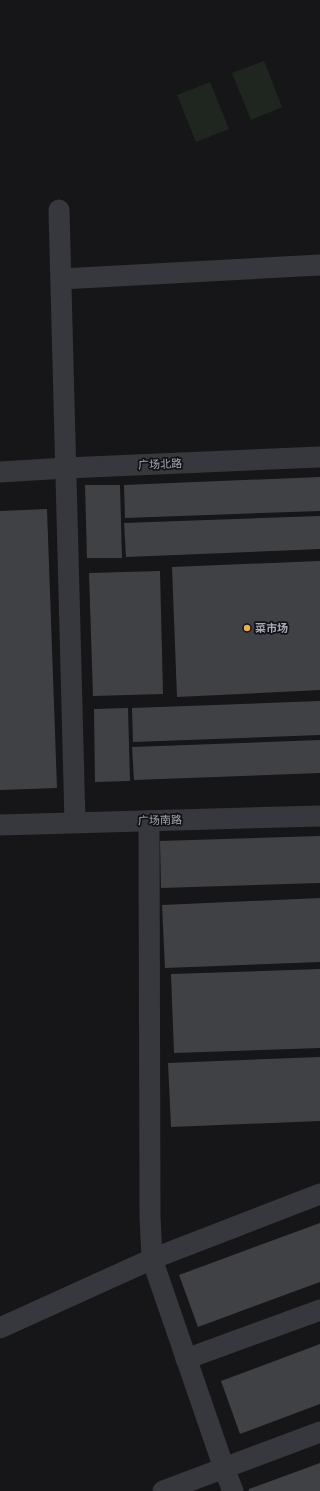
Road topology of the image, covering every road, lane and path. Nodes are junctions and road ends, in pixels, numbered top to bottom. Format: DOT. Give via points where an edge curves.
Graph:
graph roads {
  1 [pos="59,210"];
  2 [pos="320,265"];
  3 [pos="61,279"];
  4 [pos="320,457"];
  5 [pos="66,468"];
  6 [pos="0,472"];
  7 [pos="320,816"];
  8 [pos="150,821"];
  9 [pos="75,822"];
  10 [pos="0,825"];
  11 [pos="320,1194"];
  12 [pos="152,1259"];
  13 [pos="320,1310"];
  14 [pos="0,1328"];
  15 [pos="186,1360"];
  16 [pos="320,1432"];
  17 [pos="224,1468"];
  18 [pos="163,1491"];
  19 [pos="233,1491"];
  1 -- 3 [label="street"];
  2 -- 3 [label="street"];
  3 -- 5 [label="street"];
  4 -- 5 [label="street, 广场北路"];
  5 -- 6 [label="street, 广场北路"];
  5 -- 9 [label="street"];
  7 -- 8 [label="street, 广场南路"];
  8 -- 9 [label="street, 广场南路"];
  8 -- 12 [label="street"];
  9 -- 10 [label="street, 广场南路"];
  11 -- 12 [label="street"];
  12 -- 14 [label="street"];
  12 -- 15 [label="street"];
  13 -- 15 [label="street"];
  15 -- 17 [label="street"];
  16 -- 17 [label="street"];
  17 -- 18 [label="street"];
  17 -- 19 [label="street"];
}
